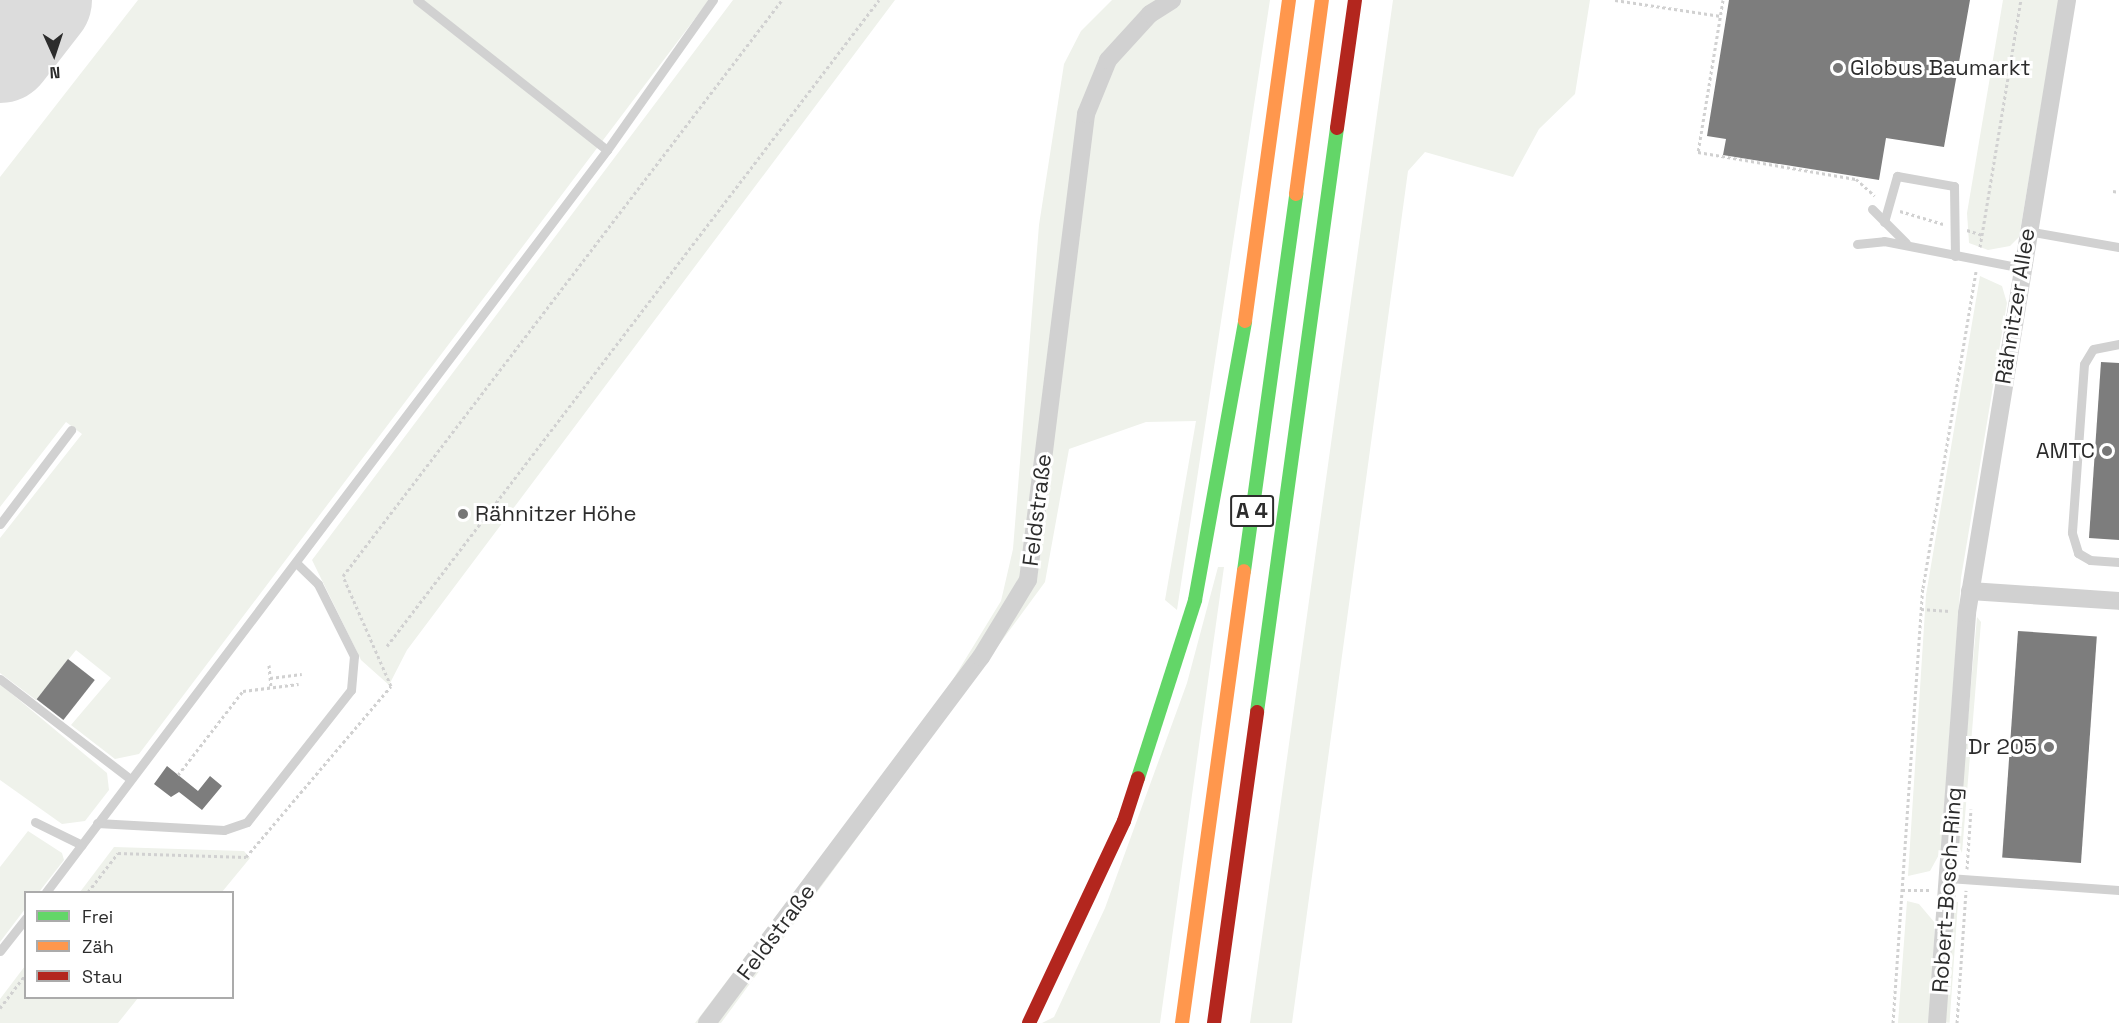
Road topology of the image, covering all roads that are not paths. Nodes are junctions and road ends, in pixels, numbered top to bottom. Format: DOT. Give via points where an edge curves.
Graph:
graph roads {
  1 [pos="417,0"];
  2 [pos="713,0"];
  3 [pos="1172,0"];
  4 [pos="1289,0"];
  5 [pos="1322,0"];
  6 [pos="1355,0"];
  7 [pos="2067,0"];
  8 [pos="607,150"];
  9 [pos="1872,209"];
  10 [pos="1884,222"];
  11 [pos="2027,231"];
  12 [pos="1862,245"];
  13 [pos="2119,247"];
  14 [pos="1916,249"];
  15 [pos="1955,256"];
  16 [pos="2021,268"];
  17 [pos="2119,344"];
  18 [pos="71,430"];
  19 [pos="0,524"];
  20 [pos="2119,562"];
  21 [pos="297,564"];
  22 [pos="1979,592"];
  23 [pos="2119,601"];
  24 [pos="1967,613"];
  25 [pos="0,678"];
  26 [pos="129,778"];
  27 [pos="35,822"];
  28 [pos="97,823"];
  29 [pos="82,845"];
  30 [pos="1947,885"];
  31 [pos="2119,890"];
  32 [pos="47,891"];
  33 [pos="24,921"];
  34 [pos="0,951"];
  35 [pos="708,1023"];
  36 [pos="1029,1023"];
  37 [pos="1182,1023"];
  38 [pos="1214,1023"];
  39 [pos="1937,1023"];
  1 -- 8 [label="lane"];
  2 -- 8 [label="lane"];
  3 -- 35 [label="street, Feldstraße" via="1150,14 1108,60 1086,114 1028,580 981,657"];
  4 -- 36 [label="highway" via="1235,395 1195,600 1125,821"];
  5 -- 37 [label="highway, A 4"];
  6 -- 38 [label="highway, A 4"];
  7 -- 11 [label="street, Rähnitzer Allee"];
  8 -- 21 [label="lane"];
  9 -- 10 [label="lane"];
  10 -- 14 [label="lane"];
  10 -- 15 [label="lane" via="1898,176 1954,186"];
  11 -- 13 [label="lane"];
  11 -- 16 [label="street, Rähnitzer Allee"];
  12 -- 14 [label="lane" via="1884,241"];
  14 -- 15 [label="lane"];
  15 -- 16 [label="lane"];
  16 -- 22 [label="street, Rähnitzer Allee"];
  17 -- 20 [label="lane" via="2093,349 2084,363 2072,533 2078,553 2090,560"];
  18 -- 19 [label="lane"];
  21 -- 26 [label="lane"];
  21 -- 28 [label="lane" via="318,584 354,656 351,690 247,822 224,830"];
  22 -- 23 [label="street"];
  22 -- 24 [label="street, Rähnitzer Allee"];
  24 -- 30 [label="street, Robert-Bosch-Ring"];
  25 -- 26 [label="lane"];
  26 -- 28 [label="lane"];
  27 -- 29 [label="lane"];
  28 -- 29 [label="lane"];
  29 -- 32 [label="lane"];
  30 -- 31 [label="lane"];
  30 -- 39 [label="street, Robert-Bosch-Ring"];
  33 -- 34 [label="lane"];
}
